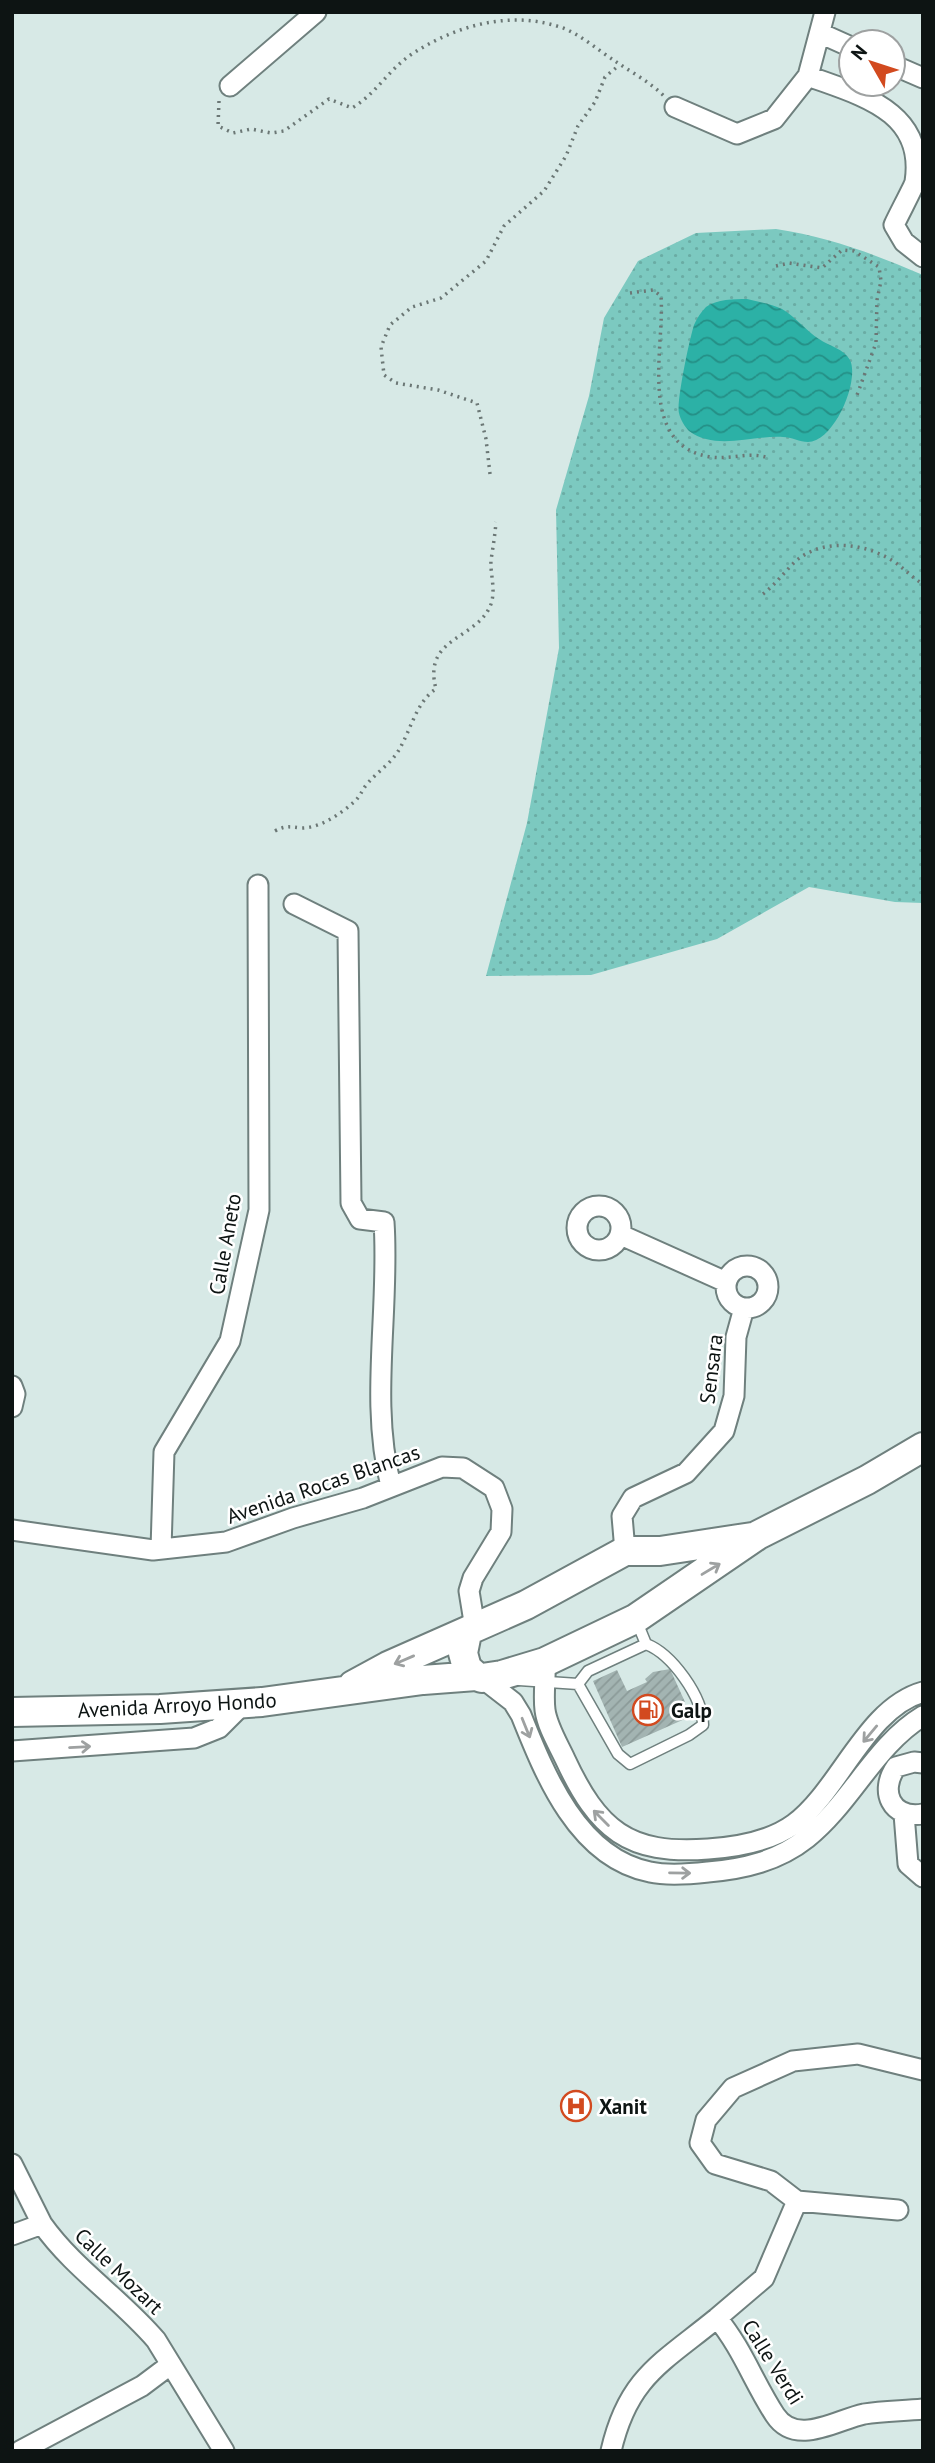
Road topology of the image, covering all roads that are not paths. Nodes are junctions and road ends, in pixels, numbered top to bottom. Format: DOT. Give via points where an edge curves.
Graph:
graph roads {
  1 [pos="316,12"];
  2 [pos="825,12"];
  3 [pos="822,34"];
  4 [pos="837,41"];
  5 [pos="808,76"];
  6 [pos="231,85"];
  7 [pos="675,107"];
  8 [pos="923,257"];
  9 [pos="258,885"];
  10 [pos="294,904"];
  11 [pos="621,1235"];
  12 [pos="726,1282"];
  13 [pos="744,1308"];
  14 [pos="12,1386"];
  15 [pos="12,1407"];
  16 [pos="923,1447"];
  17 [pos="391,1486"];
  18 [pos="12,1530"];
  19 [pos="758,1535"];
  20 [pos="161,1549"];
  21 [pos="636,1552"];
  22 [pos="661,1600"];
  23 [pos="635,1619"];
  24 [pos="471,1630"];
  25 [pos="646,1644"];
  26 [pos="546,1673"];
  27 [pos="487,1677"];
  28 [pos="578,1684"];
  29 [pos="341,1692"];
  30 [pos="923,1692"];
  31 [pos="244,1703"];
  32 [pos="12,1712"];
  33 [pos="923,1716"];
  34 [pos="896,1737"];
  35 [pos="12,1751"];
  36 [pos="914,1763"];
  37 [pos="861,1780"];
  38 [pos="887,1786"];
  39 [pos="914,1814"];
  40 [pos="923,1877"];
  41 [pos="923,2070"];
  42 [pos="12,2164"];
  43 [pos="797,2201"];
  44 [pos="898,2210"];
  45 [pos="43,2224"];
  46 [pos="12,2235"];
  47 [pos="718,2318"];
  48 [pos="170,2365"];
  49 [pos="923,2409"];
  50 [pos="20,2451"];
  51 [pos="225,2451"];
  52 [pos="611,2451"];
  1 -- 6 [label="street"];
  2 -- 3 [label="street"];
  3 -- 4 [label="street"];
  3 -- 5 [label="street"];
  5 -- 7 [label="street" via="774,119 737,134"];
  5 -- 8 [label="street" via="871,99 896,115 915,157 915,184 894,225 904,242"];
  9 -- 20 [label="street, Calle Aneto" via="259,1210 230,1341 164,1452"];
  10 -- 17 [label="street" via="348,931 351,1203 360,1219 384,1222 382,1402 385,1465"];
  11 -- 12 [label="street"];
  12 -- 13 [label="street" via="732,1302"];
  12 -- 13 [label="street" via="734,1271 747,1266 764,1275 768,1288 763,1301"];
  13 -- 21 [label="street, Sensara" via="736,1337 734,1396 724,1431 686,1473 633,1499 622,1516"];
  14 -- 15 [label="street"];
  16 -- 19 [label="main road"];
  17 -- 20 [label="street, Avenida Rocas Blancas" via="226,1542"];
  17 -- 24 [label="street, Avenida Rocas Blancas" via="442,1467 463,1468 494,1488 502,1509 501,1532 469,1591"];
  18 -- 20 [label="street, Avenida Rocas Blancas"];
  19 -- 21 [label="main road"];
  22 -- 19 [label="main road, one-way"];
  21 -- 22 [label="main road" via="662,1582"];
  21 -- 24 [label="main road, Avenida Arroyo Hondo"];
  22 -- 23 [label="main road, Avenida Arroyo Hondo"];
  23 -- 25 [label="lane"];
  23 -- 26 [label="main road, Avenida Arroyo Hondo"];
  24 -- 27 [label="main road" via="463,1653 467,1668"];
  24 -- 29 [label="main road, Avenida Arroyo Hondo, one-way"];
  25 -- 28 [label="lane" via="588,1671"];
  25 -- 28 [label="lane" via="669,1657 703,1711 703,1725 689,1735 629,1764 618,1754"];
  26 -- 27 [label="main road, Avenida Arroyo Hondo"];
  26 -- 28 [label="lane"];
  30 -- 26 [label="street, one-way" via="894,1707 793,1825 727,1848 658,1850 635,1844 592,1808 545,1712"];
  27 -- 29 [label="main road, Avenida Arroyo Hondo"];
  27 -- 37 [label="street, one-way" via="517,1709 558,1796 576,1823 624,1864 651,1872 729,1870 772,1860 832,1817"];
  29 -- 31 [label="main road, Avenida Arroyo Hondo"];
  31 -- 32 [label="main road, Avenida Arroyo Hondo"];
  35 -- 31 [label="street, one-way" via="194,1738 219,1728"];
  33 -- 34 [label="street"];
  34 -- 36 [label="street"];
  34 -- 37 [label="street"];
  36 -- 38 [label="street" via="896,1767"];
  37 -- 38 [label="street"];
  38 -- 39 [label="street" via="891,1804"];
  39 -- 40 [label="street" via="908,1864"];
  41 -- 43 [label="street" via="858,2054 793,2061 733,2088 706,2120 700,2143 715,2164 771,2181"];
  42 -- 45 [label="street, Calle Mozart"];
  43 -- 44 [label="street"];
  43 -- 47 [label="street" via="764,2278"];
  45 -- 46 [label="street"];
  45 -- 48 [label="street, Calle Mozart" via="93,2281 143,2324"];
  47 -- 49 [label="street, Calle Verdi" via="777,2419 798,2431 824,2428 863,2414"];
  47 -- 52 [label="street, Calle Verdi" via="635,2387 621,2412"];
  48 -- 50 [label="street" via="142,2386"];
  48 -- 51 [label="street, Calle Mozart"];
}
